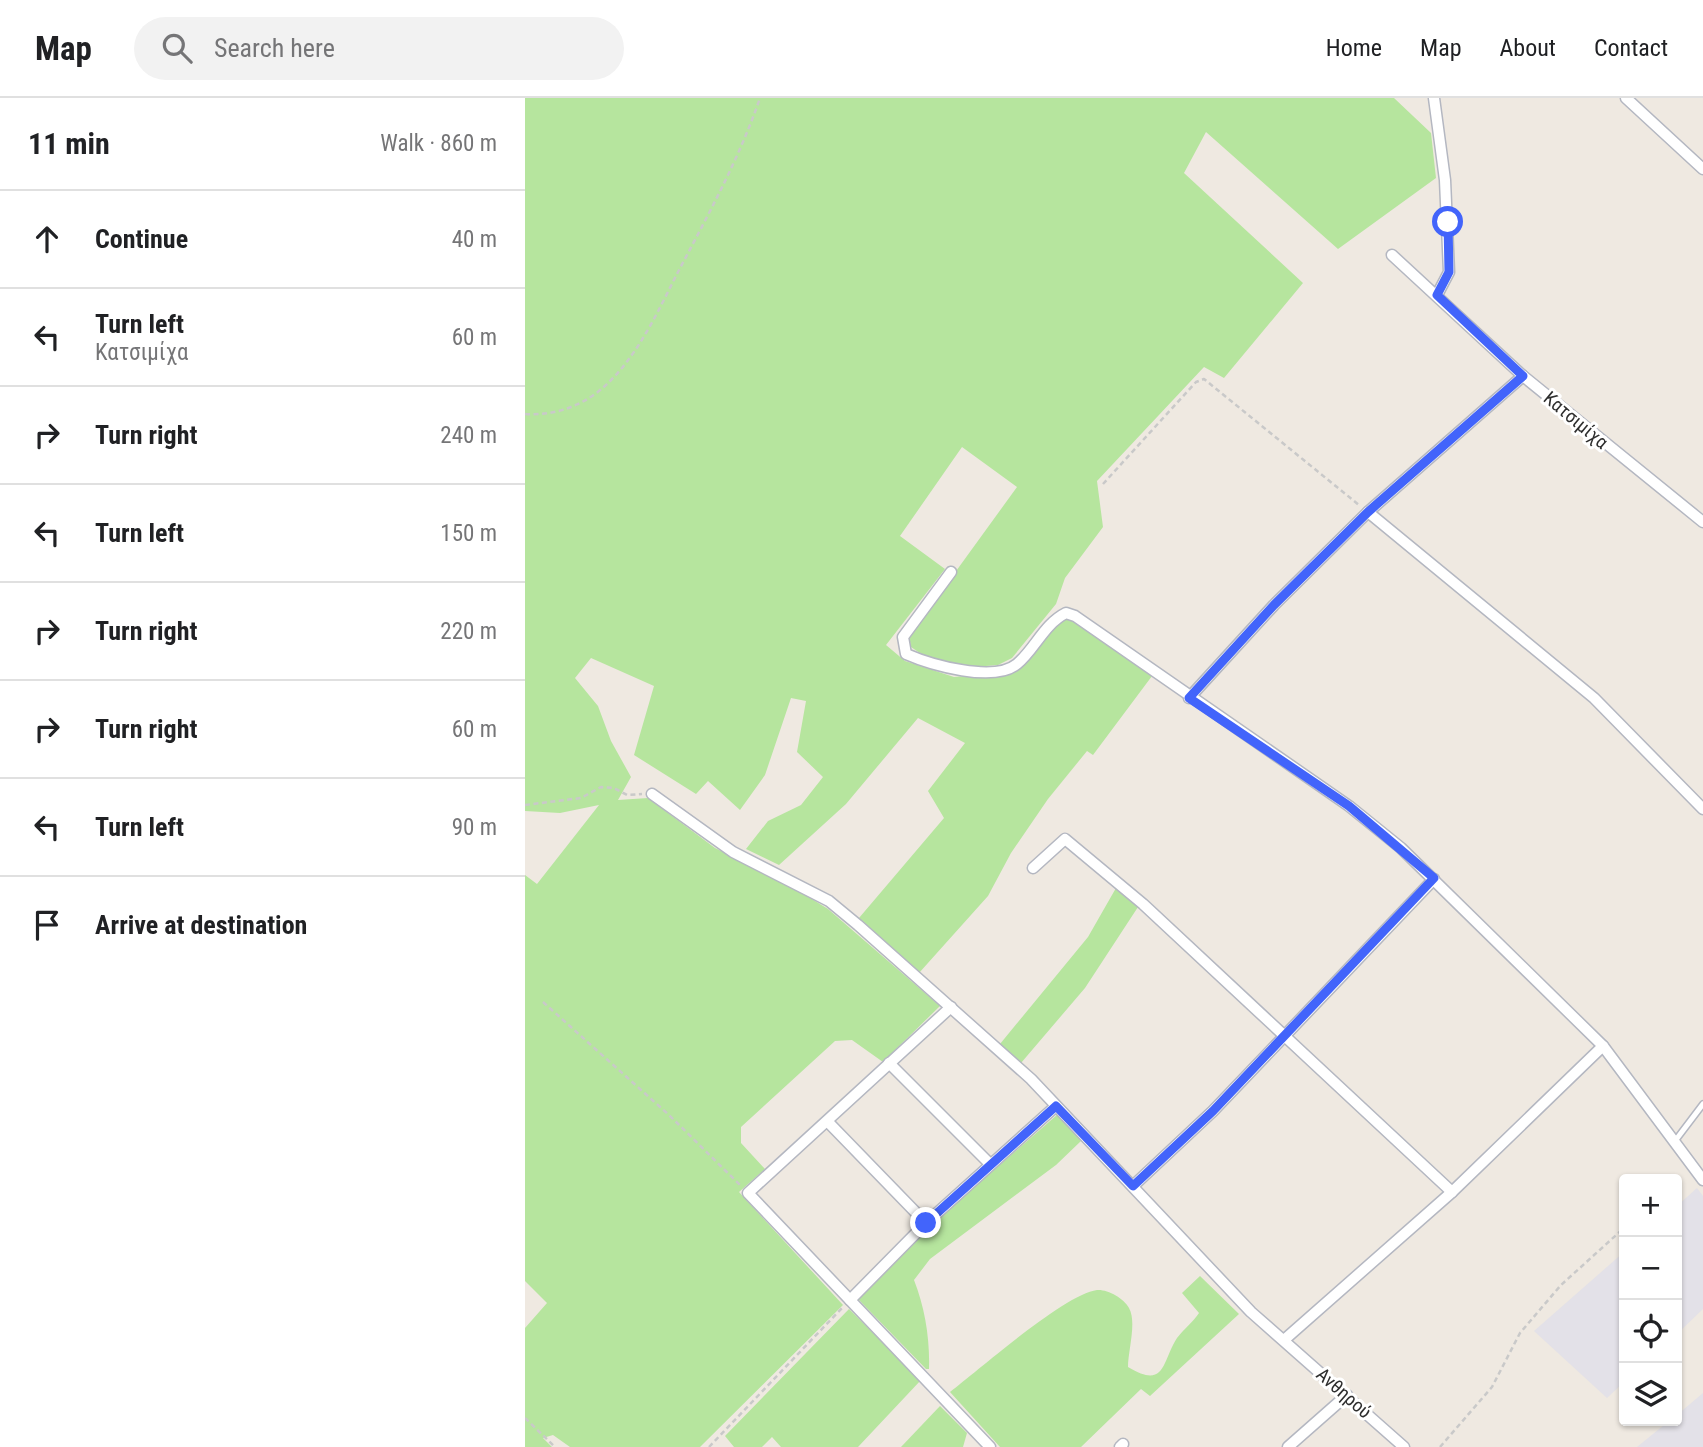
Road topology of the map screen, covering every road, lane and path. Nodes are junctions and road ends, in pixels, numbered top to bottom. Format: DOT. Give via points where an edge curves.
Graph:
graph roads {
  1 [pos="760,98"];
  2 [pos="1434,98"];
  3 [pos="1626,98"];
  4 [pos="1703,169"];
  5 [pos="1392,255"];
  6 [pos="1437,295"];
  7 [pos="1523,376"];
  8 [pos="525,414"];
  9 [pos="1104,484"];
  10 [pos="1368,512"];
  11 [pos="1703,522"];
  12 [pos="951,572"];
  13 [pos="1189,698"];
  14 [pos="652,794"];
  15 [pos="525,805"];
  16 [pos="1703,809"];
  17 [pos="1033,868"];
  18 [pos="1434,878"];
  19 [pos="543,1002"];
  20 [pos="951,1007"];
  21 [pos="1284,1037"];
  22 [pos="1603,1046"];
  23 [pos="889,1063"];
  24 [pos="1703,1104"];
  25 [pos="1056,1106"];
  26 [pos="828,1122"];
  27 [pos="1675,1141"];
  28 [pos="990,1164"];
  29 [pos="1703,1180"];
  30 [pos="1133,1186"];
  31 [pos="1452,1192"];
  32 [pos="748,1193"];
  33 [pos="926,1223"];
  34 [pos="1619,1233"];
  35 [pos="850,1300"];
  36 [pos="1283,1340"];
  37 [pos="1347,1395"];
  38 [pos="525,1418"];
  39 [pos="555,1447"];
  40 [pos="709,1447"];
  41 [pos="990,1447"];
  42 [pos="1288,1447"];
  43 [pos="1402,1447"];
  44 [pos="1440,1447"];
  1 -- 8 [label="path" via="727,178 663,302 623,366 579,405"];
  2 -- 6 [label="street" via="1445,180 1449,272"];
  3 -- 4 [label="street"];
  5 -- 6 [label="street, Κατσιμίχα"];
  6 -- 7 [label="street, Κατσιμίχα"];
  7 -- 10 [label="street"];
  7 -- 11 [label="street, Κατσιμίχα"];
  9 -- 10 [label="path" via="1196,382 1204,379"];
  10 -- 13 [label="street"];
  10 -- 16 [label="street" via="1594,698"];
  12 -- 13 [label="street" via="903,637 906,654 960,672 1007,669 1019,663 1056,618 1066,613"];
  13 -- 18 [label="street" via="1349,806"];
  14 -- 15 [label="path" via="627,795 601,787 581,798"];
  14 -- 20 [label="street, Ανθηρού" via="733,852 829,901"];
  17 -- 21 [label="street" via="1065,839 1143,904"];
  18 -- 21 [label="street"];
  18 -- 22 [label="street"];
  19 -- 32 [label="path"];
  20 -- 23 [label="street"];
  20 -- 25 [label="street, Ανθηρού"];
  21 -- 30 [label="street"];
  21 -- 31 [label="street"];
  22 -- 27 [label="street"];
  22 -- 31 [label="street"];
  23 -- 26 [label="street"];
  23 -- 28 [label="street"];
  24 -- 27 [label="lane"];
  25 -- 28 [label="street"];
  25 -- 30 [label="street, Ανθηρού"];
  26 -- 32 [label="street"];
  26 -- 33 [label="street"];
  27 -- 29 [label="street"];
  28 -- 33 [label="street"];
  30 -- 36 [label="street, Ανθηρού"];
  31 -- 36 [label="street"];
  32 -- 35 [label="street"];
  33 -- 35 [label="street"];
  34 -- 44 [label="path" via="1561,1285 1520,1333 1492,1388"];
  35 -- 40 [label="path"];
  35 -- 41 [label="street"];
  36 -- 37 [label="street, Ανθηρού"];
  37 -- 42 [label="street"];
  37 -- 43 [label="street, Ανθηρού"];
  38 -- 39 [label="path"];
}
